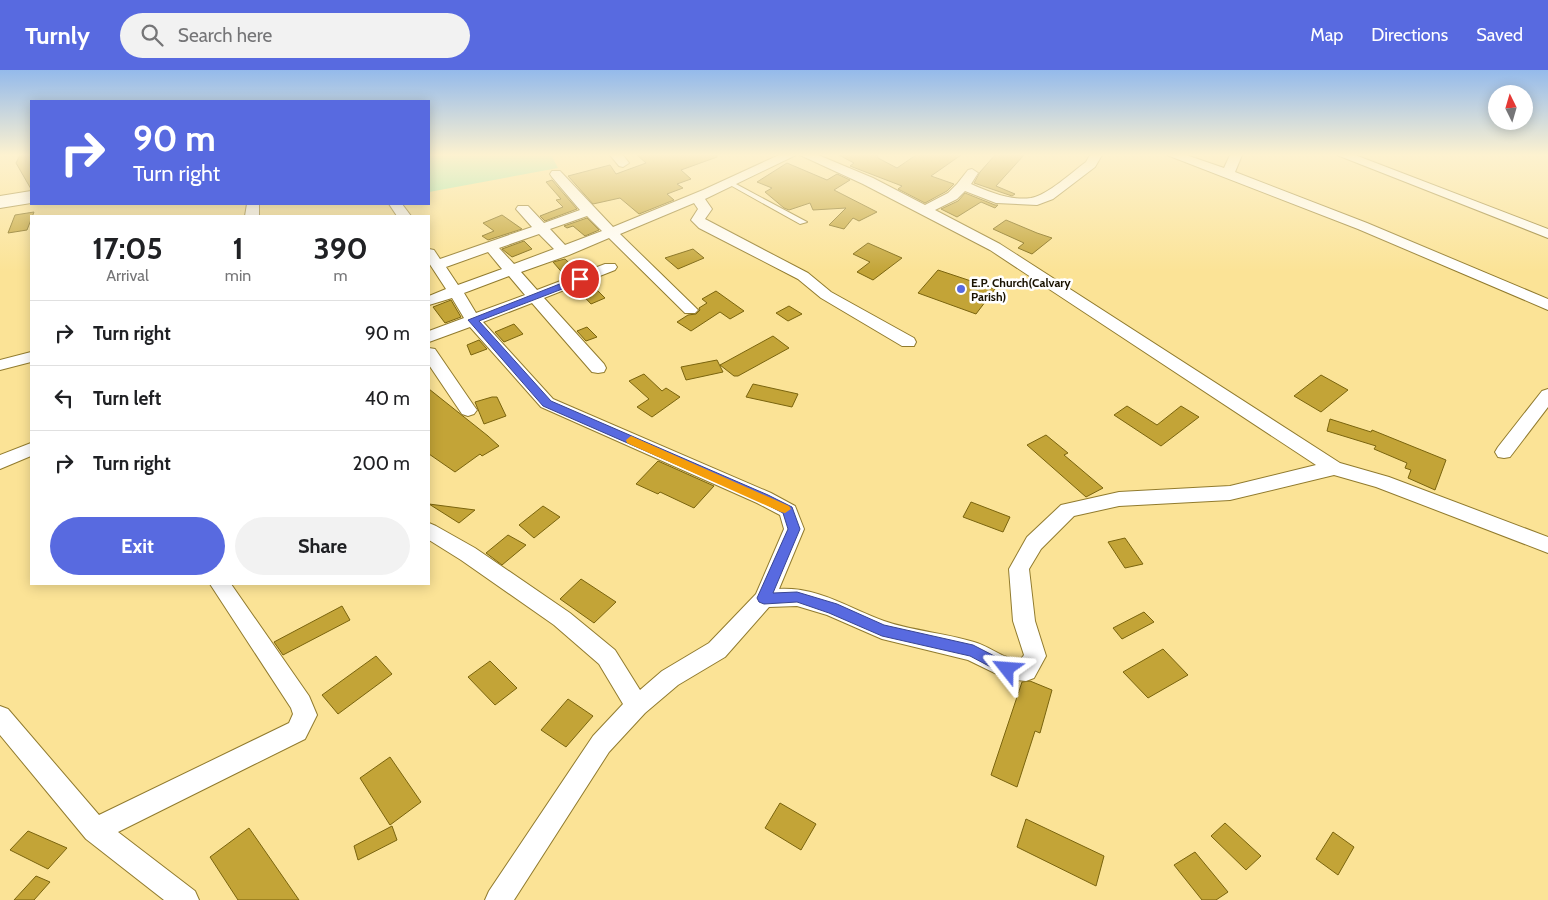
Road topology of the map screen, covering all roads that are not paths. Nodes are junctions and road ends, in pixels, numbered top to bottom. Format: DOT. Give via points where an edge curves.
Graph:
graph roads {
  1 [pos="574,194"];
  2 [pos="709,194"];
  3 [pos="750,194"];
  4 [pos="893,194"];
  5 [pos="956,194"];
  6 [pos="983,194"];
  7 [pos="1051,194"];
  8 [pos="1279,194"];
  9 [pos="1442,194"];
  10 [pos="30,197"];
  11 [pos="697,199"];
  12 [pos="0,202"];
  13 [pos="524,209"];
  14 [pos="925,210"];
  15 [pos="589,211"];
  16 [pos="803,222"];
  17 [pos="541,228"];
  18 [pos="612,234"];
  19 [pos="1548,234"];
  20 [pos="491,247"];
  21 [pos="564,252"];
  22 [pos="433,264"];
  23 [pos="610,267"];
  24 [pos="511,270"];
  25 [pos="455,291"];
  26 [pos="535,296"];
  27 [pos="430,300"];
  28 [pos="1548,305"];
  29 [pos="690,310"];
  30 [pos="473,320"];
  31 [pos="430,337"];
  32 [pos="908,342"];
  33 [pos="430,354"];
  34 [pos="30,357"];
  35 [pos="0,365"];
  36 [pos="598,368"];
  37 [pos="1548,396"];
  38 [pos="468,410"];
  39 [pos="30,449"];
  40 [pos="1504,452"];
  41 [pos="0,462"];
  42 [pos="1334,468"];
  43 [pos="430,532"];
  44 [pos="1548,545"];
  45 [pos="221,585"];
  46 [pos="764,598"];
  47 [pos="637,706"];
  48 [pos="0,716"];
  49 [pos="96,830"];
  50 [pos="186,900"];
  51 [pos="498,900"];
  1 -- 15 [label="street"];
  2 -- 11 [label="street"];
  3 -- 16 [label="lane"];
  4 -- 14 [label="street"];
  5 -- 14 [label="street"];
  6 -- 7 [label="street" via="996,199 1032,202"];
  8 -- 28 [label="street" via="1410,244"];
  9 -- 19 [label="street"];
  10 -- 12 [label="main road"];
  11 -- 18 [label="street"];
  11 -- 32 [label="street" via="704,205 698,220 704,225 794,271 826,296"];
  13 -- 17 [label="street"];
  14 -- 42 [label="street" via="995,247"];
  15 -- 17 [label="street"];
  15 -- 18 [label="street"];
  17 -- 20 [label="street"];
  17 -- 21 [label="street"];
  18 -- 21 [label="street"];
  18 -- 29 [label="street"];
  20 -- 22 [label="street"];
  20 -- 24 [label="street"];
  21 -- 24 [label="street"];
  22 -- 25 [label="street"];
  23 -- 26 [label="street"];
  24 -- 25 [label="street"];
  24 -- 26 [label="street"];
  25 -- 27 [label="street"];
  25 -- 30 [label="street"];
  26 -- 30 [label="street"];
  26 -- 36 [label="street"];
  30 -- 31 [label="street"];
  30 -- 46 [label="street" via="547,403 788,511 794,529"];
  33 -- 38 [label="street"];
  34 -- 35 [label="street"];
  37 -- 40 [label="street"];
  39 -- 41 [label="street"];
  42 -- 44 [label="street" via="1382,482"];
  42 -- 46 [label="street" via="1230,493 1119,500 1068,510 1034,543 1019,569 1024,621 1035,656 1026,671 1007,669 973,651 882,630 833,608 797,597"];
  43 -- 47 [label="street" via="562,619 607,657"];
  45 -- 49 [label="street" via="301,704 305,715 297,731"];
  46 -- 47 [label="street" via="717,650 670,678"];
  47 -- 51 [label="street" via="601,744"];
  48 -- 49 [label="street"];
  49 -- 50 [label="street"];
}
